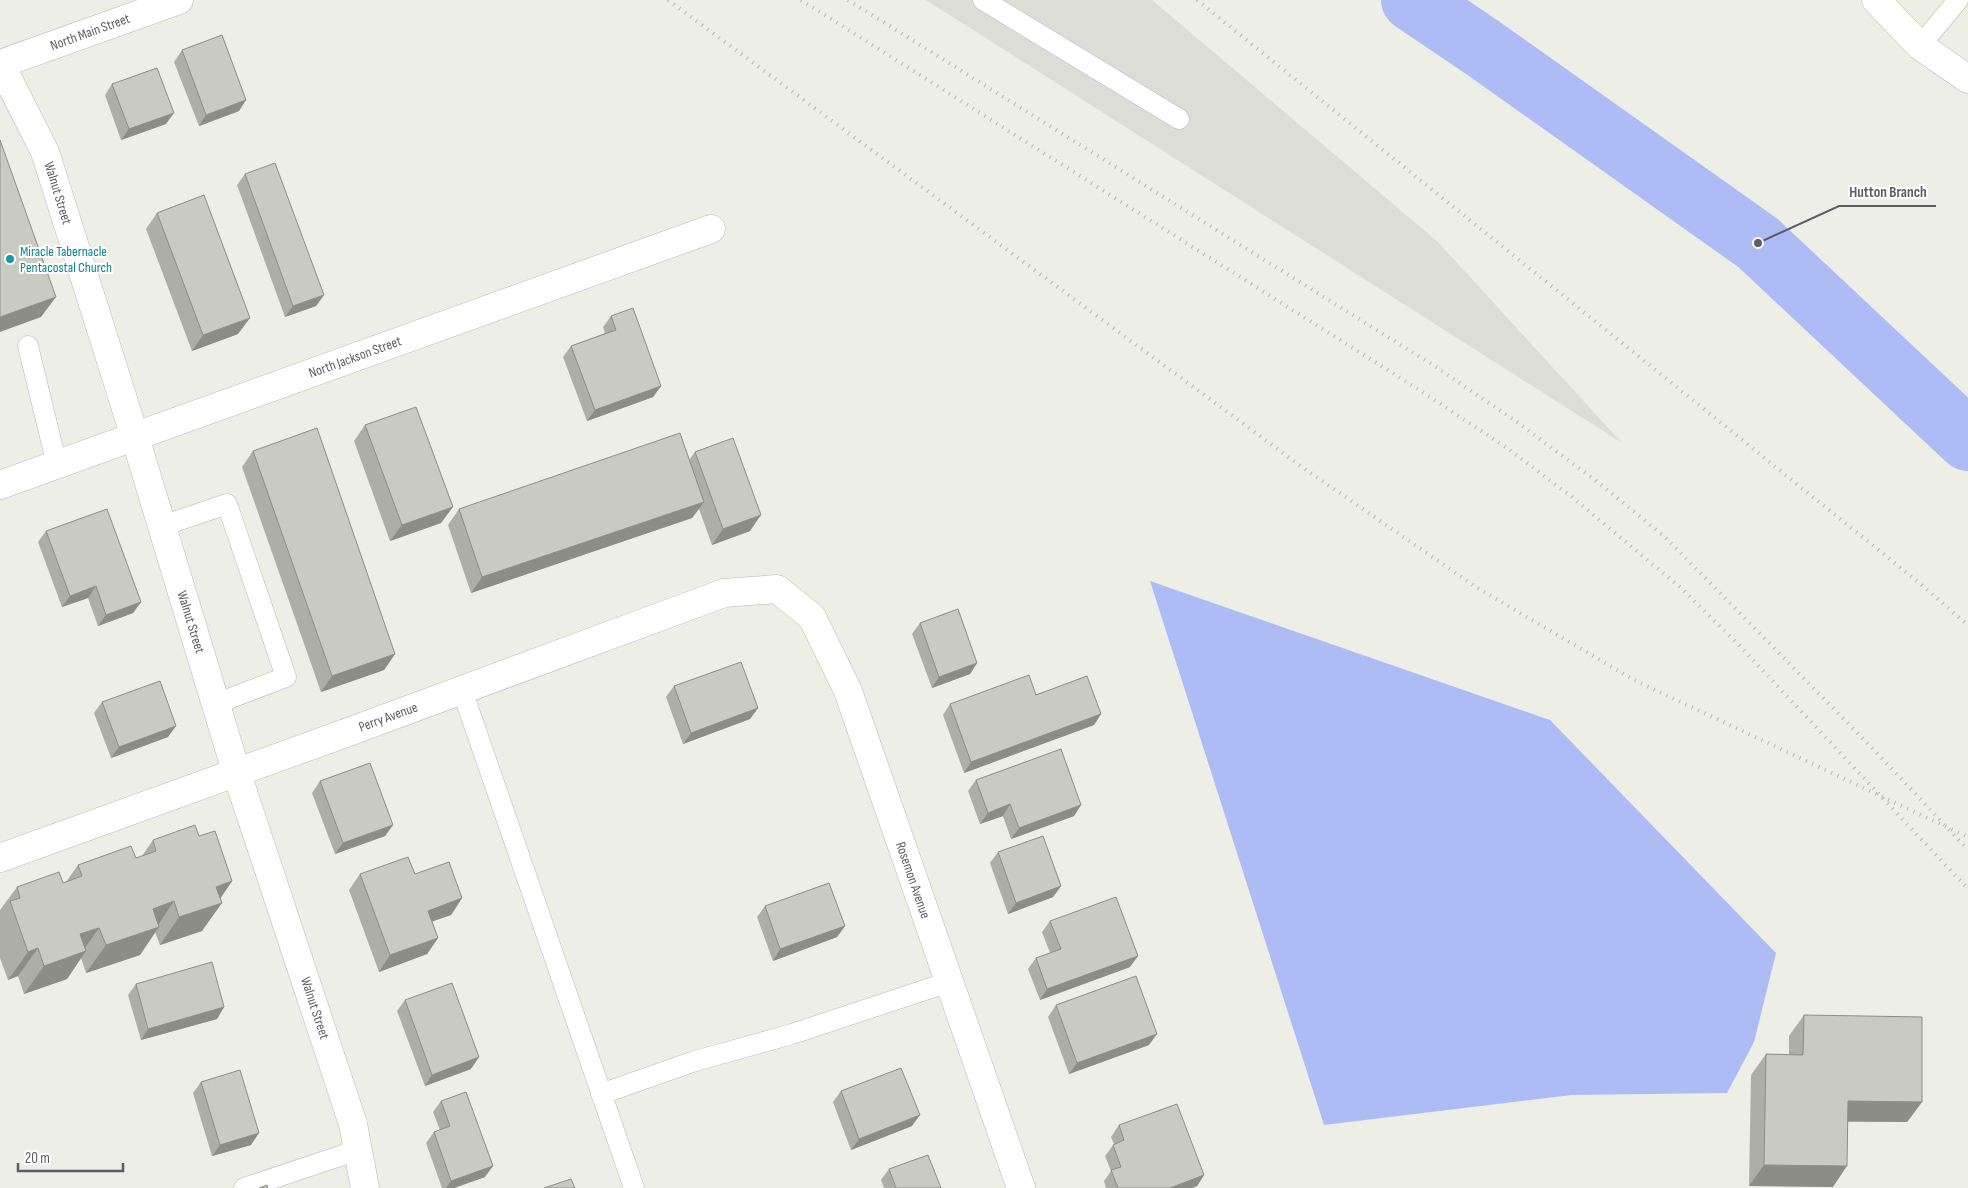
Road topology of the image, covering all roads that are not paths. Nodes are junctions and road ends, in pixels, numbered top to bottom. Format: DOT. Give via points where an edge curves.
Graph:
graph roads {
  1 [pos="179,0"];
  2 [pos="983,0"];
  3 [pos="1876,0"];
  4 [pos="1958,0"];
  5 [pos="1920,46"];
  6 [pos="0,64"];
  7 [pos="1968,78"];
  8 [pos="1179,119"];
  9 [pos="711,229"];
  10 [pos="28,346"];
  11 [pos="135,437"];
  12 [pos="57,465"];
  13 [pos="0,486"];
  14 [pos="162,526"];
  15 [pos="777,589"];
  16 [pos="462,690"];
  17 [pos="215,704"];
  18 [pos="236,771"];
  19 [pos="0,858"];
  20 [pos="949,982"];
  21 [pos="602,1094"];
  22 [pos="358,1150"];
  23 [pos="244,1188"];
  24 [pos="365,1188"];
  25 [pos="634,1188"];
  26 [pos="1021,1188"];
  1 -- 6 [label="street, North Main Street"];
  2 -- 8 [label="lane"];
  3 -- 5 [label="street"];
  4 -- 5 [label="lane"];
  5 -- 7 [label="street"];
  6 -- 11 [label="street, Walnut Street" via="45,152"];
  9 -- 11 [label="street, North Jackson Street"];
  10 -- 12 [label="lane"];
  11 -- 12 [label="street, North Jackson Street"];
  11 -- 14 [label="street, Walnut Street"];
  12 -- 13 [label="street, North Jackson Street"];
  14 -- 17 [label="street, Walnut Street"];
  14 -- 17 [label="lane" via="227,504 286,677"];
  15 -- 16 [label="street, Perry Avenue" via="724,592"];
  15 -- 20 [label="street, Rosemon Avenue" via="812,617 848,691"];
  16 -- 18 [label="street, Perry Avenue"];
  16 -- 21 [label="lane"];
  17 -- 18 [label="street, Walnut Street"];
  18 -- 19 [label="street, Perry Avenue"];
  18 -- 22 [label="street, Walnut Street" via="353,1124"];
  20 -- 21 [label="lane" via="792,1034 695,1061"];
  20 -- 26 [label="street, Rosemon Avenue"];
  21 -- 25 [label="lane"];
  22 -- 23 [label="lane"];
  22 -- 24 [label="street, Walnut Street"];
}
